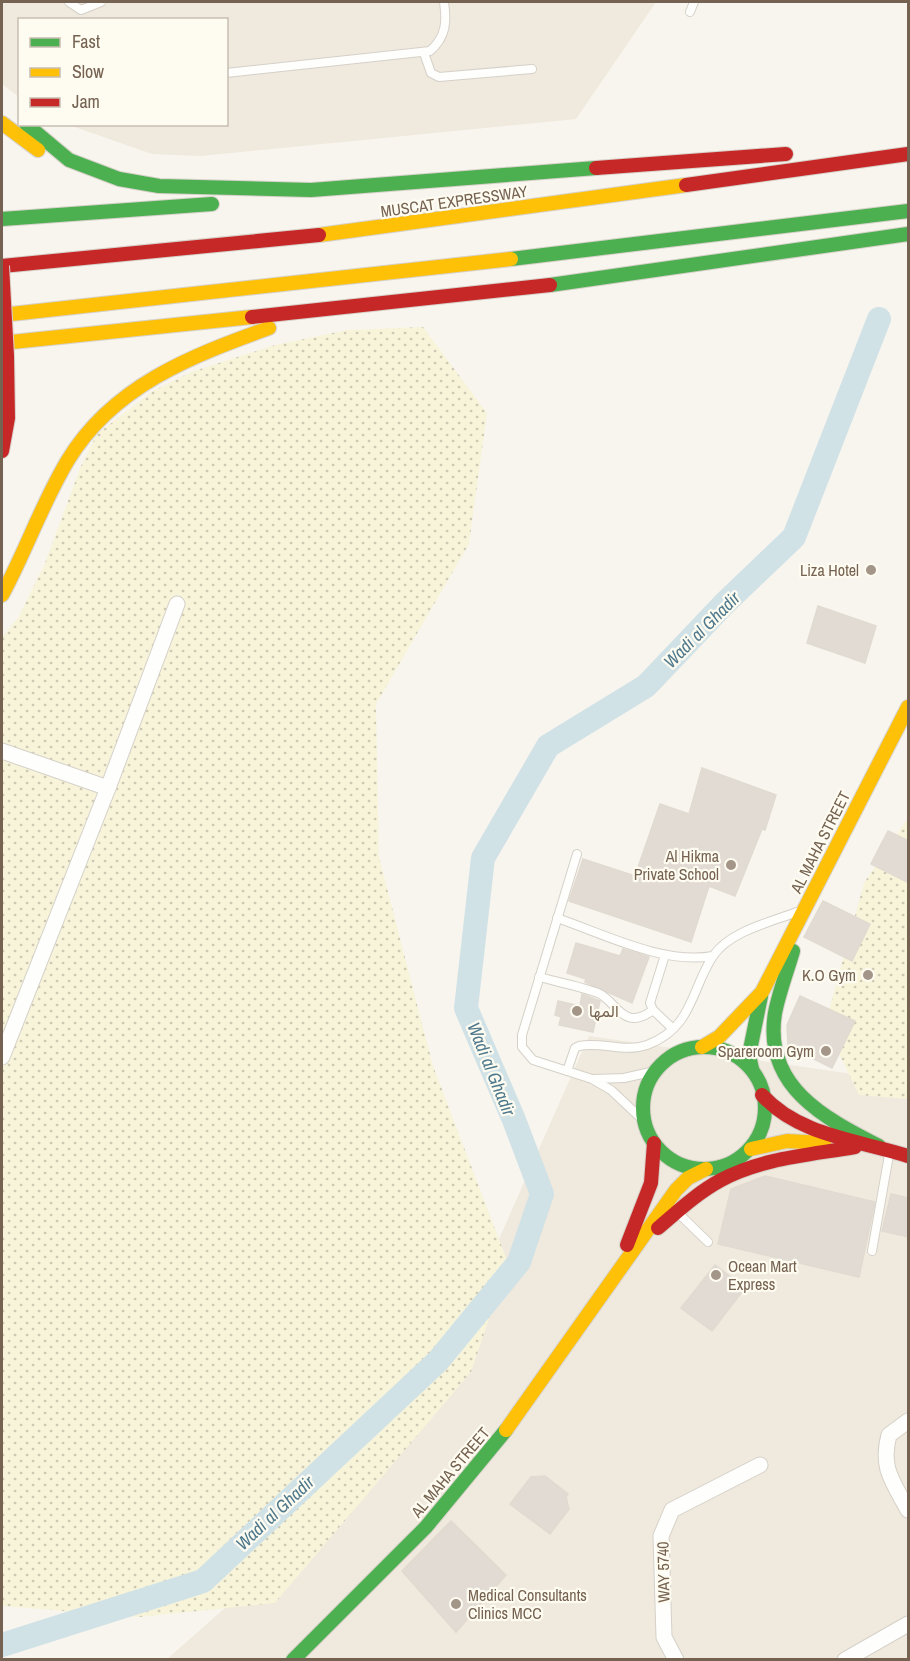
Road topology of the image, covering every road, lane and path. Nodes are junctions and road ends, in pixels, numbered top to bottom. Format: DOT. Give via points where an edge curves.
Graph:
graph roads {
  1 [pos="69,2"];
  2 [pos="101,2"];
  3 [pos="444,2"];
  4 [pos="694,2"];
  5 [pos="690,12"];
  6 [pos="424,53"];
  7 [pos="532,69"];
  8 [pos="228,74"];
  9 [pos="2,123"];
  10 [pos="28,126"];
  11 [pos="909,148"];
  12 [pos="828,151"];
  13 [pos="805,153"];
  14 [pos="909,154"];
  15 [pos="69,160"];
  16 [pos="311,190"];
  17 [pos="909,211"];
  18 [pos="2,219"];
  19 [pos="909,234"];
  20 [pos="2,266"];
  21 [pos="312,312"];
  22 [pos="2,315"];
  23 [pos="2,343"];
  24 [pos="2,451"];
  25 [pos="2,595"];
  26 [pos="177,603"];
  27 [pos="909,707"];
  28 [pos="2,751"];
  29 [pos="108,788"];
  30 [pos="577,854"];
  31 [pos="804,909"];
  32 [pos="557,918"];
  33 [pos="665,955"];
  34 [pos="713,956"];
  35 [pos="539,977"];
  36 [pos="762,992"];
  37 [pos="653,1010"];
  38 [pos="672,1028"];
  39 [pos="702,1047"];
  40 [pos="2,1057"];
  41 [pos="752,1069"];
  42 [pos="567,1071"];
  43 [pos="655,1071"];
  44 [pos="592,1079"];
  45 [pos="762,1095"];
  46 [pos="644,1121"];
  47 [pos="654,1143"];
  48 [pos="855,1147"];
  49 [pos="751,1149"];
  50 [pos="884,1150"];
  51 [pos="909,1157"];
  52 [pos="706,1169"];
  53 [pos="677,1212"];
  54 [pos="642,1241"];
  55 [pos="708,1242"];
  56 [pos="872,1251"];
  57 [pos="608,1286"];
  58 [pos="909,1421"];
  59 [pos="760,1465"];
  60 [pos="909,1510"];
  61 [pos="909,1624"];
  62 [pos="293,1659"];
  63 [pos="676,1659"];
  64 [pos="845,1659"];
  1 -- 2 [label="lane" via="81,10"];
  3 -- 6 [label="lane" via="445,29 434,47"];
  4 -- 5 [label="lane"];
  6 -- 7 [label="lane" via="431,73 439,77"];
  6 -- 8 [label="lane"];
  9 -- 15 [label="main road" via="38,150"];
  10 -- 15 [label="main road"];
  11 -- 12 [label="main road"];
  13 -- 16 [label="main road"];
  14 -- 20 [label="main road, MUSCAT EXPRESSWAY" via="333,234"];
  15 -- 16 [label="main road" via="119,179 159,186"];
  16 -- 18 [label="main road" via="284,199"];
  17 -- 22 [label="main road"];
  19 -- 21 [label="main road" via="501,292"];
  20 -- 24 [label="main road, bridge" via="8,418"];
  21 -- 23 [label="main road"];
  21 -- 25 [label="main road" via="189,357 157,373 102,416 69,459"];
  26 -- 29 [label="street"];
  27 -- 31 [label="main road, AL MAHA STREET"];
  28 -- 29 [label="street"];
  29 -- 40 [label="street"];
  30 -- 32 [label="lane"];
  31 -- 34 [label="lane" via="730,940"];
  31 -- 36 [label="main road, AL MAHA STREET"];
  31 -- 50 [label="main road" via="777,1003 773,1039 776,1056 792,1090 807,1104"];
  32 -- 33 [label="lane"];
  32 -- 35 [label="lane"];
  33 -- 34 [label="lane"];
  33 -- 37 [label="lane" via="651,999"];
  34 -- 38 [label="lane" via="687,1012"];
  35 -- 37 [label="lane" via="599,994 625,1016 640,1017"];
  35 -- 42 [label="lane" via="522,1047 533,1060"];
  36 -- 39 [label="main road, AL MAHA STREET" via="719,1037"];
  36 -- 41 [label="main road, AL MAHA STREET" via="749,1055"];
  37 -- 38 [label="lane"];
  38 -- 42 [label="lane" via="634,1048 579,1046"];
  39 -- 41 [label="main road" via="729,1053"];
  39 -- 43 [label="main road" via="679,1052"];
  41 -- 45 [label="main road"];
  42 -- 44 [label="lane"];
  43 -- 44 [label="lane"];
  43 -- 46 [label="main road" via="642,1103"];
  44 -- 46 [label="lane" via="629,1104"];
  45 -- 49 [label="main road" via="764,1115"];
  45 -- 50 [label="main road" via="777,1112 808,1128"];
  46 -- 47 [label="main road"];
  47 -- 52 [label="main road" via="667,1157 684,1166"];
  47 -- 57 [label="main road, AL MAHA STREET" via="652,1187"];
  48 -- 49 [label="main road" via="797,1139 776,1140"];
  48 -- 50 [label="main road"];
  48 -- 53 [label="main road" via="751,1167 727,1176"];
  49 -- 52 [label="main road" via="728,1164"];
  50 -- 51 [label="main road"];
  50 -- 56 [label="lane"];
  52 -- 54 [label="main road, AL MAHA STREET" via="676,1190"];
  53 -- 54 [label="main road"];
  53 -- 55 [label="lane"];
  54 -- 57 [label="main road, AL MAHA STREET"];
  57 -- 62 [label="main road, AL MAHA STREET" via="505,1432 443,1508 379,1577"];
  58 -- 60 [label="street" via="890,1435 885,1459 887,1472"];
  59 -- 63 [label="street, WAY 5740" via="672,1510 661,1536 664,1637"];
  61 -- 64 [label="street"];
}
